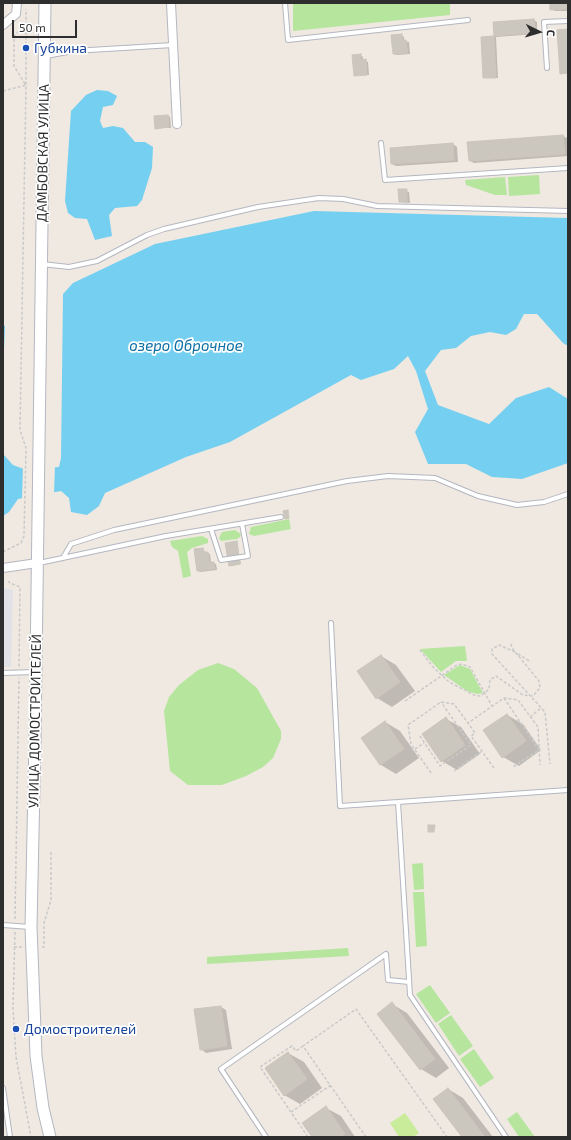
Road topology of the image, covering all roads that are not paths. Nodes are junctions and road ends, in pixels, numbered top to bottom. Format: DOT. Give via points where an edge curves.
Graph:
graph roads {
  1 [pos="17,3"];
  2 [pos="44,3"];
  3 [pos="171,3"];
  4 [pos="285,3"];
  5 [pos="468,20"];
  6 [pos="568,21"];
  7 [pos="3,25"];
  8 [pos="173,45"];
  9 [pos="44,56"];
  10 [pos="547,68"];
  11 [pos="177,124"];
  12 [pos="381,143"];
  13 [pos="568,168"];
  14 [pos="568,211"];
  15 [pos="41,264"];
  16 [pos="41,303"];
  17 [pos="568,494"];
  18 [pos="281,517"];
  19 [pos="242,524"];
  20 [pos="211,529"];
  21 [pos="63,558"];
  22 [pos="37,563"];
  23 [pos="3,568"];
  24 [pos="331,623"];
  25 [pos="36,672"];
  26 [pos="3,673"];
  27 [pos="568,790"];
  28 [pos="398,802"];
  29 [pos="3,925"];
  30 [pos="31,927"];
  31 [pos="409,982"];
  32 [pos="3,1088"];
  33 [pos="10,1137"];
  34 [pos="50,1137"];
  35 [pos="266,1137"];
  36 [pos="506,1137"];
  1 -- 7 [label="street" via="16,14"];
  2 -- 9 [label="main road, ДАМБОВСКАЯ УЛИЦА"];
  3 -- 8 [label="street"];
  4 -- 5 [label="lane" via="288,40"];
  6 -- 10 [label="lane" via="544,22"];
  8 -- 9 [label="lane" via="73,51"];
  8 -- 11 [label="street"];
  9 -- 15 [label="main road, ДАМБОВСКАЯ УЛИЦА"];
  12 -- 13 [label="lane" via="385,180"];
  14 -- 15 [label="lane" via="377,206 343,199 319,198 258,207 164,229 97,261 69,267"];
  15 -- 16 [label="main road, ДАМБОВСКАЯ УЛИЦА"];
  16 -- 22 [label="main road, УЛИЦА ДОМОСТРОИТЕЛЕЙ"];
  17 -- 21 [label="lane" via="544,502 517,505 478,496 435,478 388,476 347,481 114,530 71,544"];
  18 -- 19 [label="lane"];
  19 -- 20 [label="lane"];
  19 -- 20 [label="lane" via="248,556 221,560"];
  20 -- 21 [label="lane"];
  21 -- 22 [label="lane"];
  22 -- 23 [label="street"];
  22 -- 25 [label="main road, УЛИЦА ДОМОСТРОИТЕЛЕЙ"];
  24 -- 28 [label="lane" via="340,806"];
  25 -- 26 [label="lane"];
  25 -- 30 [label="main road, УЛИЦА ДОМОСТРОИТЕЛЕЙ"];
  27 -- 28 [label="lane"];
  28 -- 31 [label="lane"];
  29 -- 30 [label="lane"];
  30 -- 34 [label="main road, УЛИЦА ДОМОСТРОИТЕЛЕЙ" via="36,1056"];
  31 -- 35 [label="lane" via="388,980 386,954 221,1069"];
  31 -- 36 [label="lane" via="410,995"];
  32 -- 33 [label="lane"];
}
